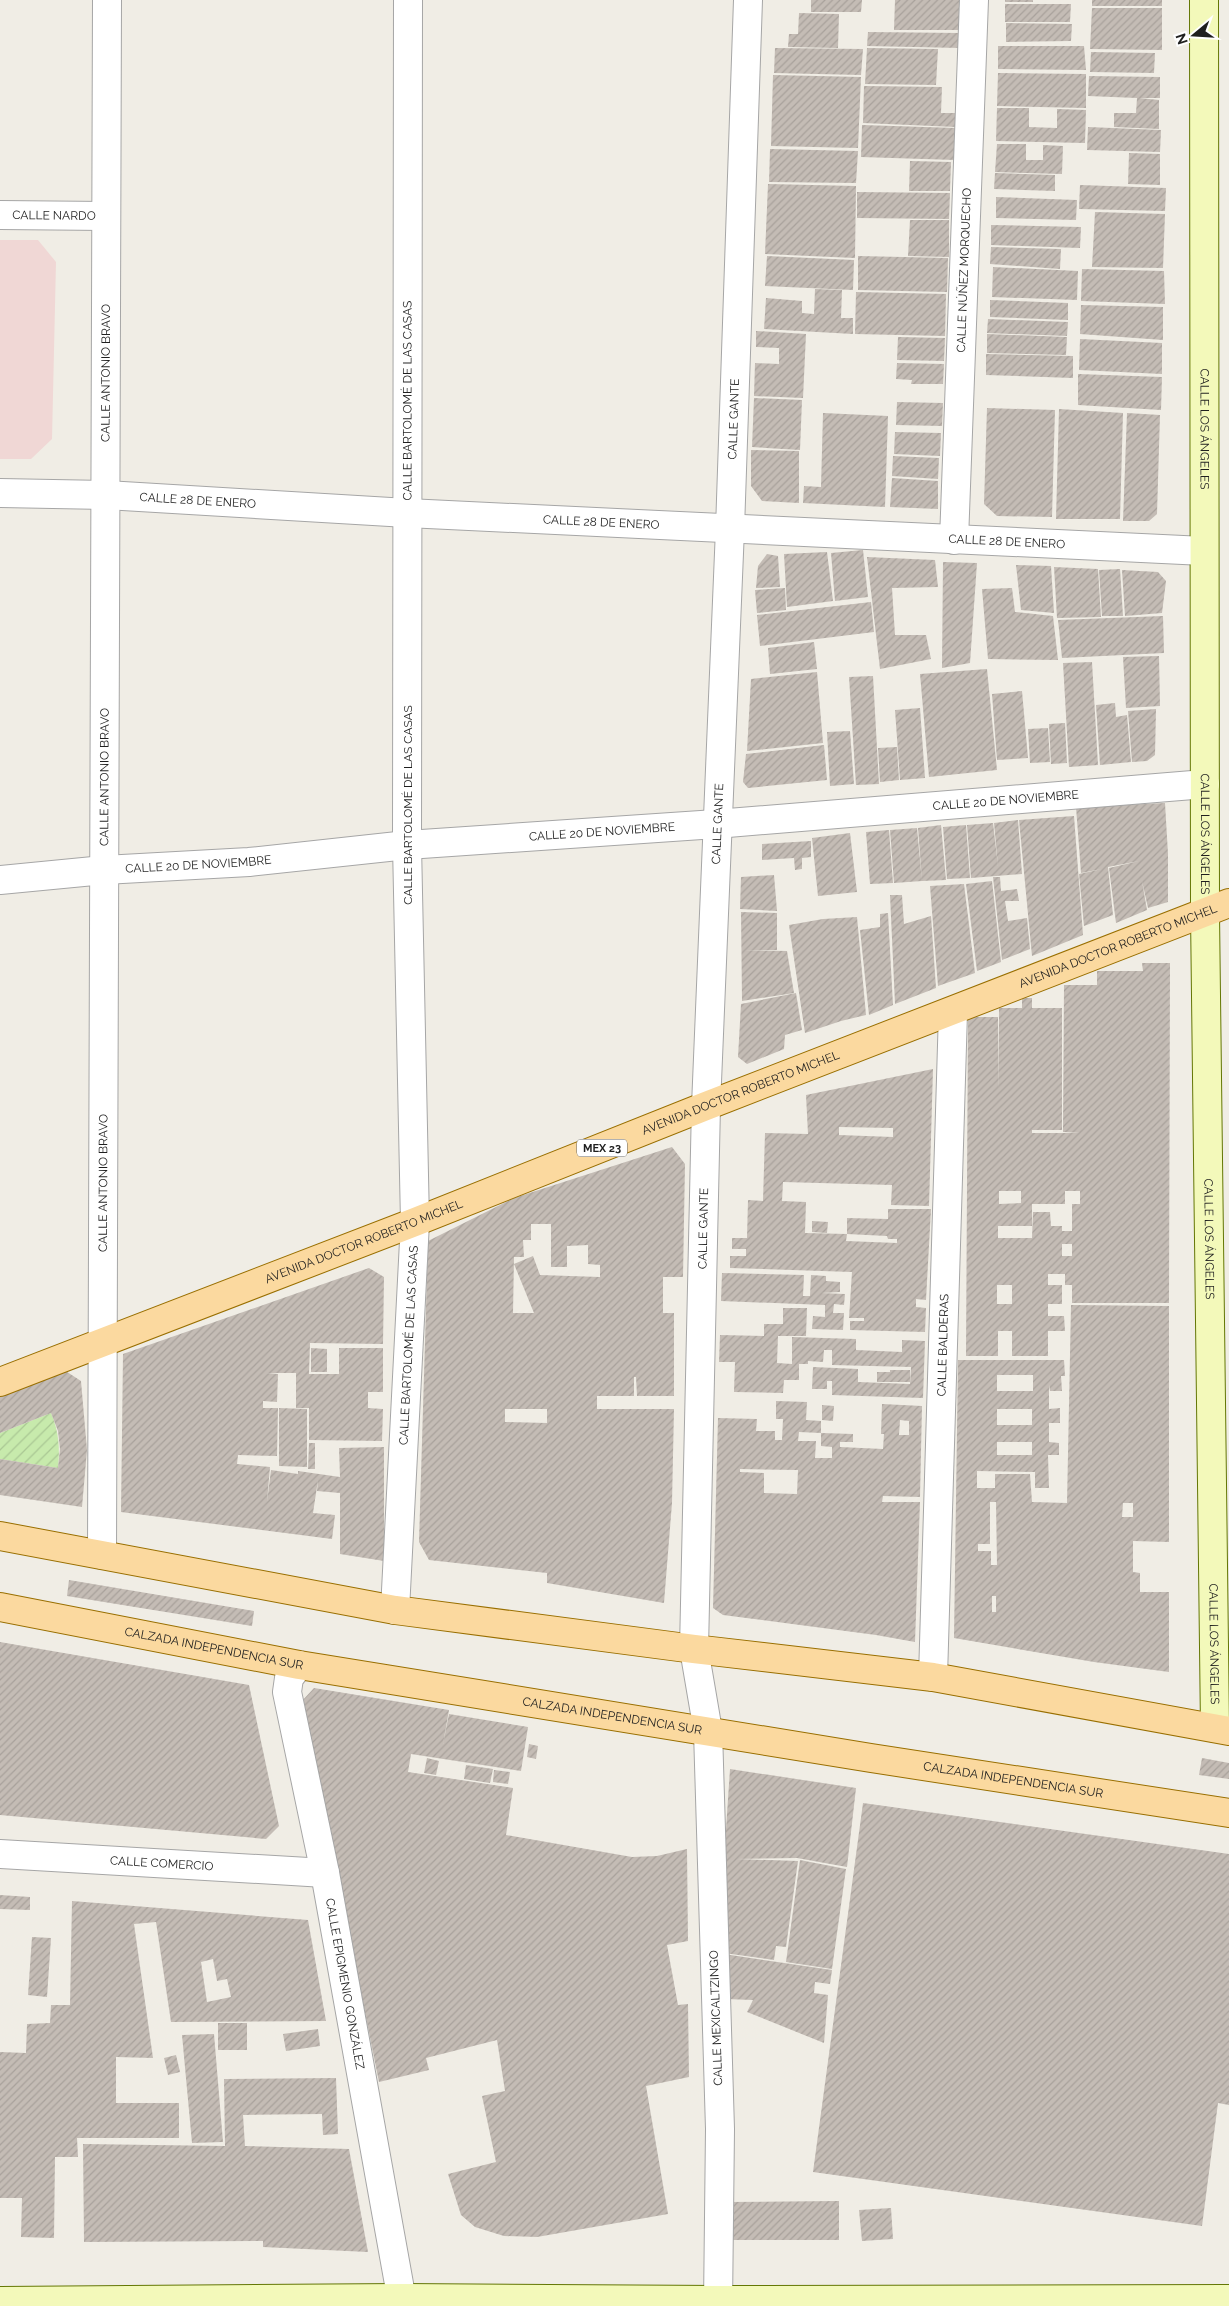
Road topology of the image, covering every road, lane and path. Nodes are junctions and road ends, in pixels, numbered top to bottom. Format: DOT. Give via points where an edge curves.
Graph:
graph roads {
  1 [pos="107,0"];
  2 [pos="408,0"];
  3 [pos="748,0"];
  4 [pos="974,0"];
  5 [pos="1204,0"];
  6 [pos="0,215"];
  7 [pos="106,216"];
  8 [pos="0,493"];
  9 [pos="106,496"];
  10 [pos="407,513"];
  11 [pos="730,529"];
  12 [pos="954,540"];
  13 [pos="1204,551"];
  14 [pos="1205,784"];
  15 [pos="716,824"];
  16 [pos="407,845"];
  17 [pos="104,870"];
  18 [pos="0,880"];
  19 [pos="1217,908"];
  20 [pos="953,1012"];
  21 [pos="706,1106"];
  22 [pos="415,1222"];
  23 [pos="103,1341"];
  24 [pos="0,1382"];
  25 [pos="0,1536"];
  26 [pos="102,1555"];
  27 [pos="0,1606"];
  28 [pos="395,1610"];
  29 [pos="694,1649"];
  30 [pos="299,1666"];
  31 [pos="933,1677"];
  32 [pos="1222,1730"];
  33 [pos="708,1731"];
  34 [pos="1229,1813"];
  35 [pos="0,1854"];
  36 [pos="325,1873"];
  37 [pos="1229,2299"];
  38 [pos="0,2301"];
  39 [pos="403,2302"];
  40 [pos="64,2303"];
  41 [pos="718,2303"];
  1 -- 7 [label="street, CALLE ANTONIO BRAVO"];
  2 -- 10 [label="street, CALLE BARTOLOMÉ DE LAS CASAS"];
  3 -- 11 [label="street, CALLE GANTE"];
  4 -- 12 [label="street, CALLE NÚÑEZ MORQUECHO"];
  5 -- 13 [label="street, CALLE LOS ÁNGELES"];
  6 -- 7 [label="street, CALLE NARDO"];
  7 -- 9 [label="street, CALLE ANTONIO BRAVO"];
  8 -- 9 [label="street, CALLE 28 DE ENERO"];
  9 -- 10 [label="street, CALLE 28 DE ENERO"];
  9 -- 17 [label="street, CALLE ANTONIO BRAVO"];
  10 -- 11 [label="street, CALLE 28 DE ENERO"];
  10 -- 16 [label="street, CALLE BARTOLOMÉ DE LAS CASAS"];
  11 -- 12 [label="street, CALLE 28 DE ENERO"];
  11 -- 15 [label="street, CALLE GANTE"];
  12 -- 13 [label="street, CALLE 28 DE ENERO"];
  13 -- 14 [label="street, CALLE LOS ÁNGELES"];
  14 -- 15 [label="street, CALLE 20 DE NOVIEMBRE"];
  14 -- 19 [label="street, CALLE LOS ÁNGELES"];
  15 -- 16 [label="street, CALLE 20 DE NOVIEMBRE"];
  15 -- 21 [label="street, CALLE GANTE"];
  16 -- 17 [label="street, CALLE 20 DE NOVIEMBRE" via="250,862"];
  16 -- 22 [label="street, CALLE BARTOLOMÉ DE LAS CASAS"];
  17 -- 18 [label="street, CALLE 20 DE NOVIEMBRE"];
  17 -- 23 [label="street, CALLE ANTONIO BRAVO"];
  19 -- 20 [label="main road, AVENIDA DOCTOR ROBERTO MICHEL / MEX 23"];
  19 -- 32 [label="street, CALLE LOS ÁNGELES"];
  20 -- 21 [label="main road, AVENIDA DOCTOR ROBERTO MICHEL / MEX 23"];
  20 -- 31 [label="street, CALLE BALDERAS"];
  21 -- 22 [label="main road, AVENIDA DOCTOR ROBERTO MICHEL / MEX 23"];
  21 -- 29 [label="street, CALLE GANTE"];
  22 -- 23 [label="main road, AVENIDA DOCTOR ROBERTO MICHEL / MEX 23"];
  22 -- 28 [label="street, CALLE BARTOLOMÉ DE LAS CASAS"];
  23 -- 24 [label="main road, AVENIDA DOCTOR ROBERTO MICHEL / MEX 23"];
  23 -- 26 [label="street, CALLE ANTONIO BRAVO"];
  25 -- 26 [label="main road"];
  26 -- 28 [label="main road"];
  27 -- 30 [label="main road, CALZADA INDEPENDENCIA SUR"];
  28 -- 29 [label="main road"];
  29 -- 31 [label="main road"];
  29 -- 33 [label="street, CALLE GANTE"];
  30 -- 33 [label="main road, CALZADA INDEPENDENCIA SUR"];
  30 -- 36 [label="street, CALLE EPIGMENIO GONZÁLEZ" via="289,1678 287,1692"];
  31 -- 32 [label="main road"];
  33 -- 34 [label="main road, CALZADA INDEPENDENCIA SUR"];
  33 -- 41 [label="street, CALLE MEXICALTZINGO" via="720,2128"];
  35 -- 36 [label="street, CALLE COMERCIO"];
  36 -- 39 [label="street, CALLE EPIGMENIO GONZÁLEZ"];
  37 -- 41 [label="street"];
  38 -- 40 [label="street"];
  39 -- 40 [label="street"];
  39 -- 41 [label="street"];
}
